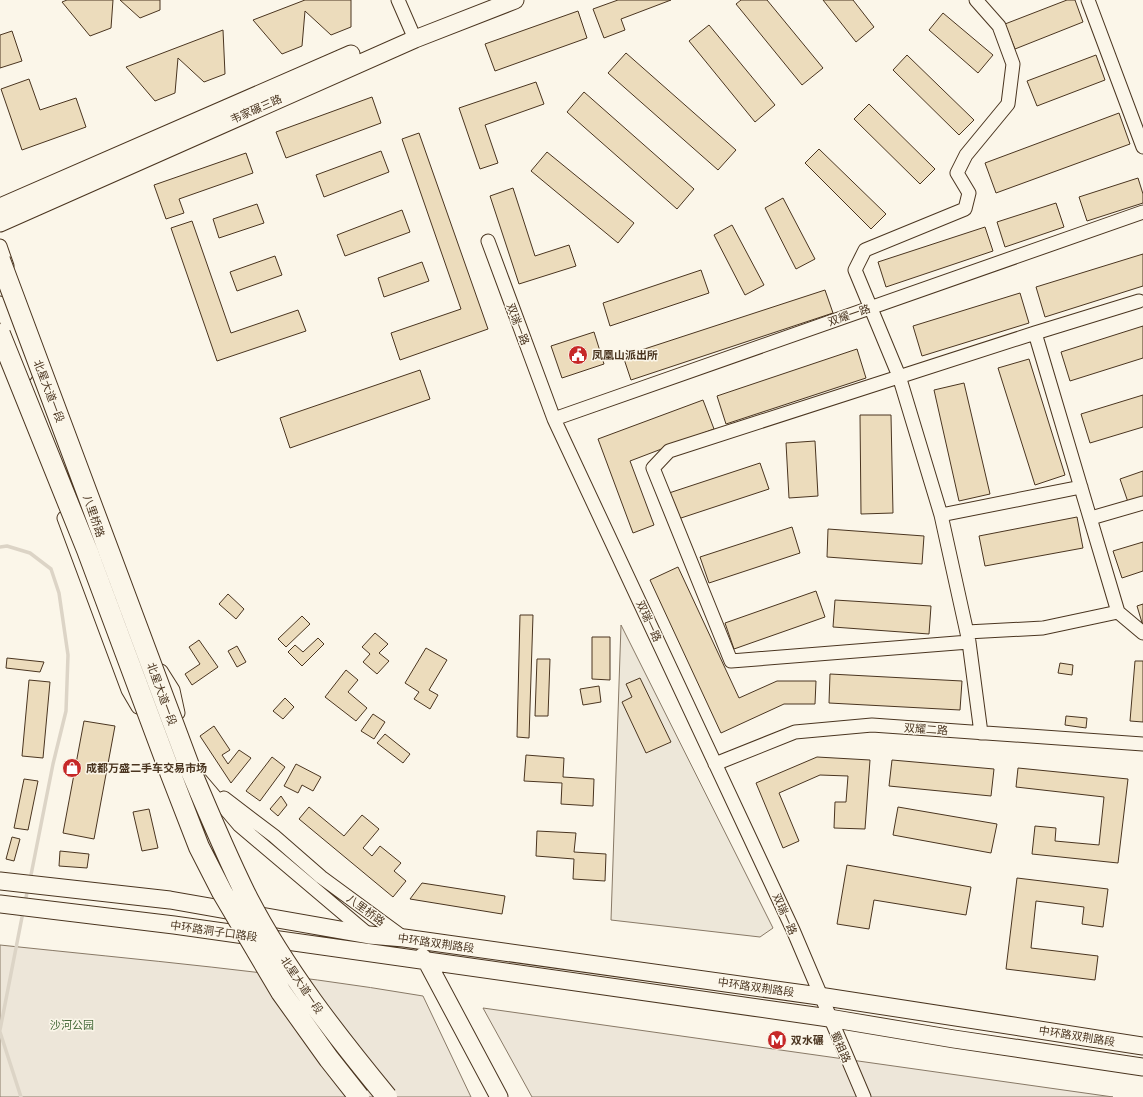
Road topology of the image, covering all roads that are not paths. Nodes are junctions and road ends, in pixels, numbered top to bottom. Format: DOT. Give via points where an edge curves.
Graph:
graph roads {
  1 [pos="398,0"];
  2 [pos="485,0"];
  3 [pos="515,0"];
  4 [pos="976,0"];
  5 [pos="1088,0"];
  6 [pos="412,34"];
  7 [pos="1143,147"];
  8 [pos="0,207"];
  9 [pos="1143,212"];
  10 [pos="0,223"];
  11 [pos="488,241"];
  12 [pos="0,246"];
  13 [pos="0,260"];
  14 [pos="1139,301"];
  15 [pos="0,303"];
  16 [pos="871,308"];
  17 [pos="1035,332"];
  18 [pos="0,334"];
  19 [pos="0,348"];
  20 [pos="899,376"];
  21 [pos="554,419"];
  22 [pos="1081,487"];
  23 [pos="1143,503"];
  24 [pos="941,515"];
  25 [pos="1091,518"];
  26 [pos="1118,612"];
  27 [pos="1143,633"];
  28 [pos="968,637"];
  29 [pos="981,733"];
  30 [pos="1143,744"];
  31 [pos="715,764"];
  32 [pos="201,781"];
  33 [pos="0,881"];
  34 [pos="0,904"];
  35 [pos="369,935"];
  36 [pos="404,938"];
  37 [pos="427,962"];
  38 [pos="819,996"];
  39 [pos="829,1018"];
  40 [pos="1143,1046"];
  41 [pos="1143,1067"];
  42 [pos="359,1097"];
  43 [pos="387,1097"];
  44 [pos="499,1097"];
  45 [pos="864,1097"];
  1 -- 6 [label="street"];
  2 -- 6 [label="main road, 韦家碾三路"];
  3 -- 6 [label="main road, 韦家碾三路"];
  4 -- 16 [label="street" via="999,26 1013,64 1008,104 966,155 957,173 969,193 966,209 864,250 854,270"];
  5 -- 7 [label="street"];
  6 -- 8 [label="main road, 韦家碾三路"];
  6 -- 10 [label="main road, 韦家碾三路"];
  9 -- 16 [label="street, 双耀一路"];
  11 -- 21 [label="street, 双瑞一路"];
  12 -- 32 [label="street, 八里桥路" via="125,604 173,690 175,704"];
  13 -- 43 [label="highway, 北星大道一段, bridge" via="191,771 223,847 249,900 291,970 319,1011"];
  14 -- 17 [label="street"];
  15 -- 32 [label="street, 八里桥路" via="70,492 167,735 178,756"];
  16 -- 20 [label="street"];
  16 -- 21 [label="street, 双耀一路"];
  17 -- 20 [label="street"];
  17 -- 22 [label="street"];
  18 -- 42 [label="highway, 北星大道一段, bridge" via="87,550 200,847 222,892 281,992"];
  19 -- 32 [label="street, 八里桥路" via="128,690 146,721 175,761"];
  20 -- 24 [label="street"];
  20 -- 28 [label="street" via="669,451 653,468 730,661"];
  21 -- 31 [label="street, 双瑞一路"];
  22 -- 24 [label="street"];
  22 -- 25 [label="street"];
  23 -- 25 [label="street"];
  24 -- 28 [label="street"];
  25 -- 26 [label="street"];
  26 -- 27 [label="street"];
  26 -- 28 [label="street" via="1043,628"];
  28 -- 29 [label="street"];
  29 -- 30 [label="street, 双耀二路"];
  29 -- 31 [label="street, 双耀二路" via="872,725 795,732"];
  31 -- 38 [label="street, 双瑞一路" via="793,930"];
  32 -- 35 [label="street, 八里桥路" via="239,825"];
  32 -- 36 [label="street, 八里桥路" via="274,836 321,877"];
  33 -- 35 [label="main road, 中环路洞子口路段" via="170,900"];
  34 -- 37 [label="main road, 中环路洞子口路段" via="174,925"];
  35 -- 36 [label="main road, 中环路双荆路段"];
  36 -- 37 [label="main road, 八里桥路"];
  36 -- 38 [label="main road, 中环路双荆路段"];
  37 -- 39 [label="main road, 中环路双荆路段"];
  37 -- 44 [label="main road, 八里桥路"];
  38 -- 39 [label="street, 蜀祖路"];
  38 -- 40 [label="main road, 中环路双荆路段"];
  39 -- 41 [label="main road, 中环路双荆路段"];
  39 -- 45 [label="street, 蜀祖路"];
}
